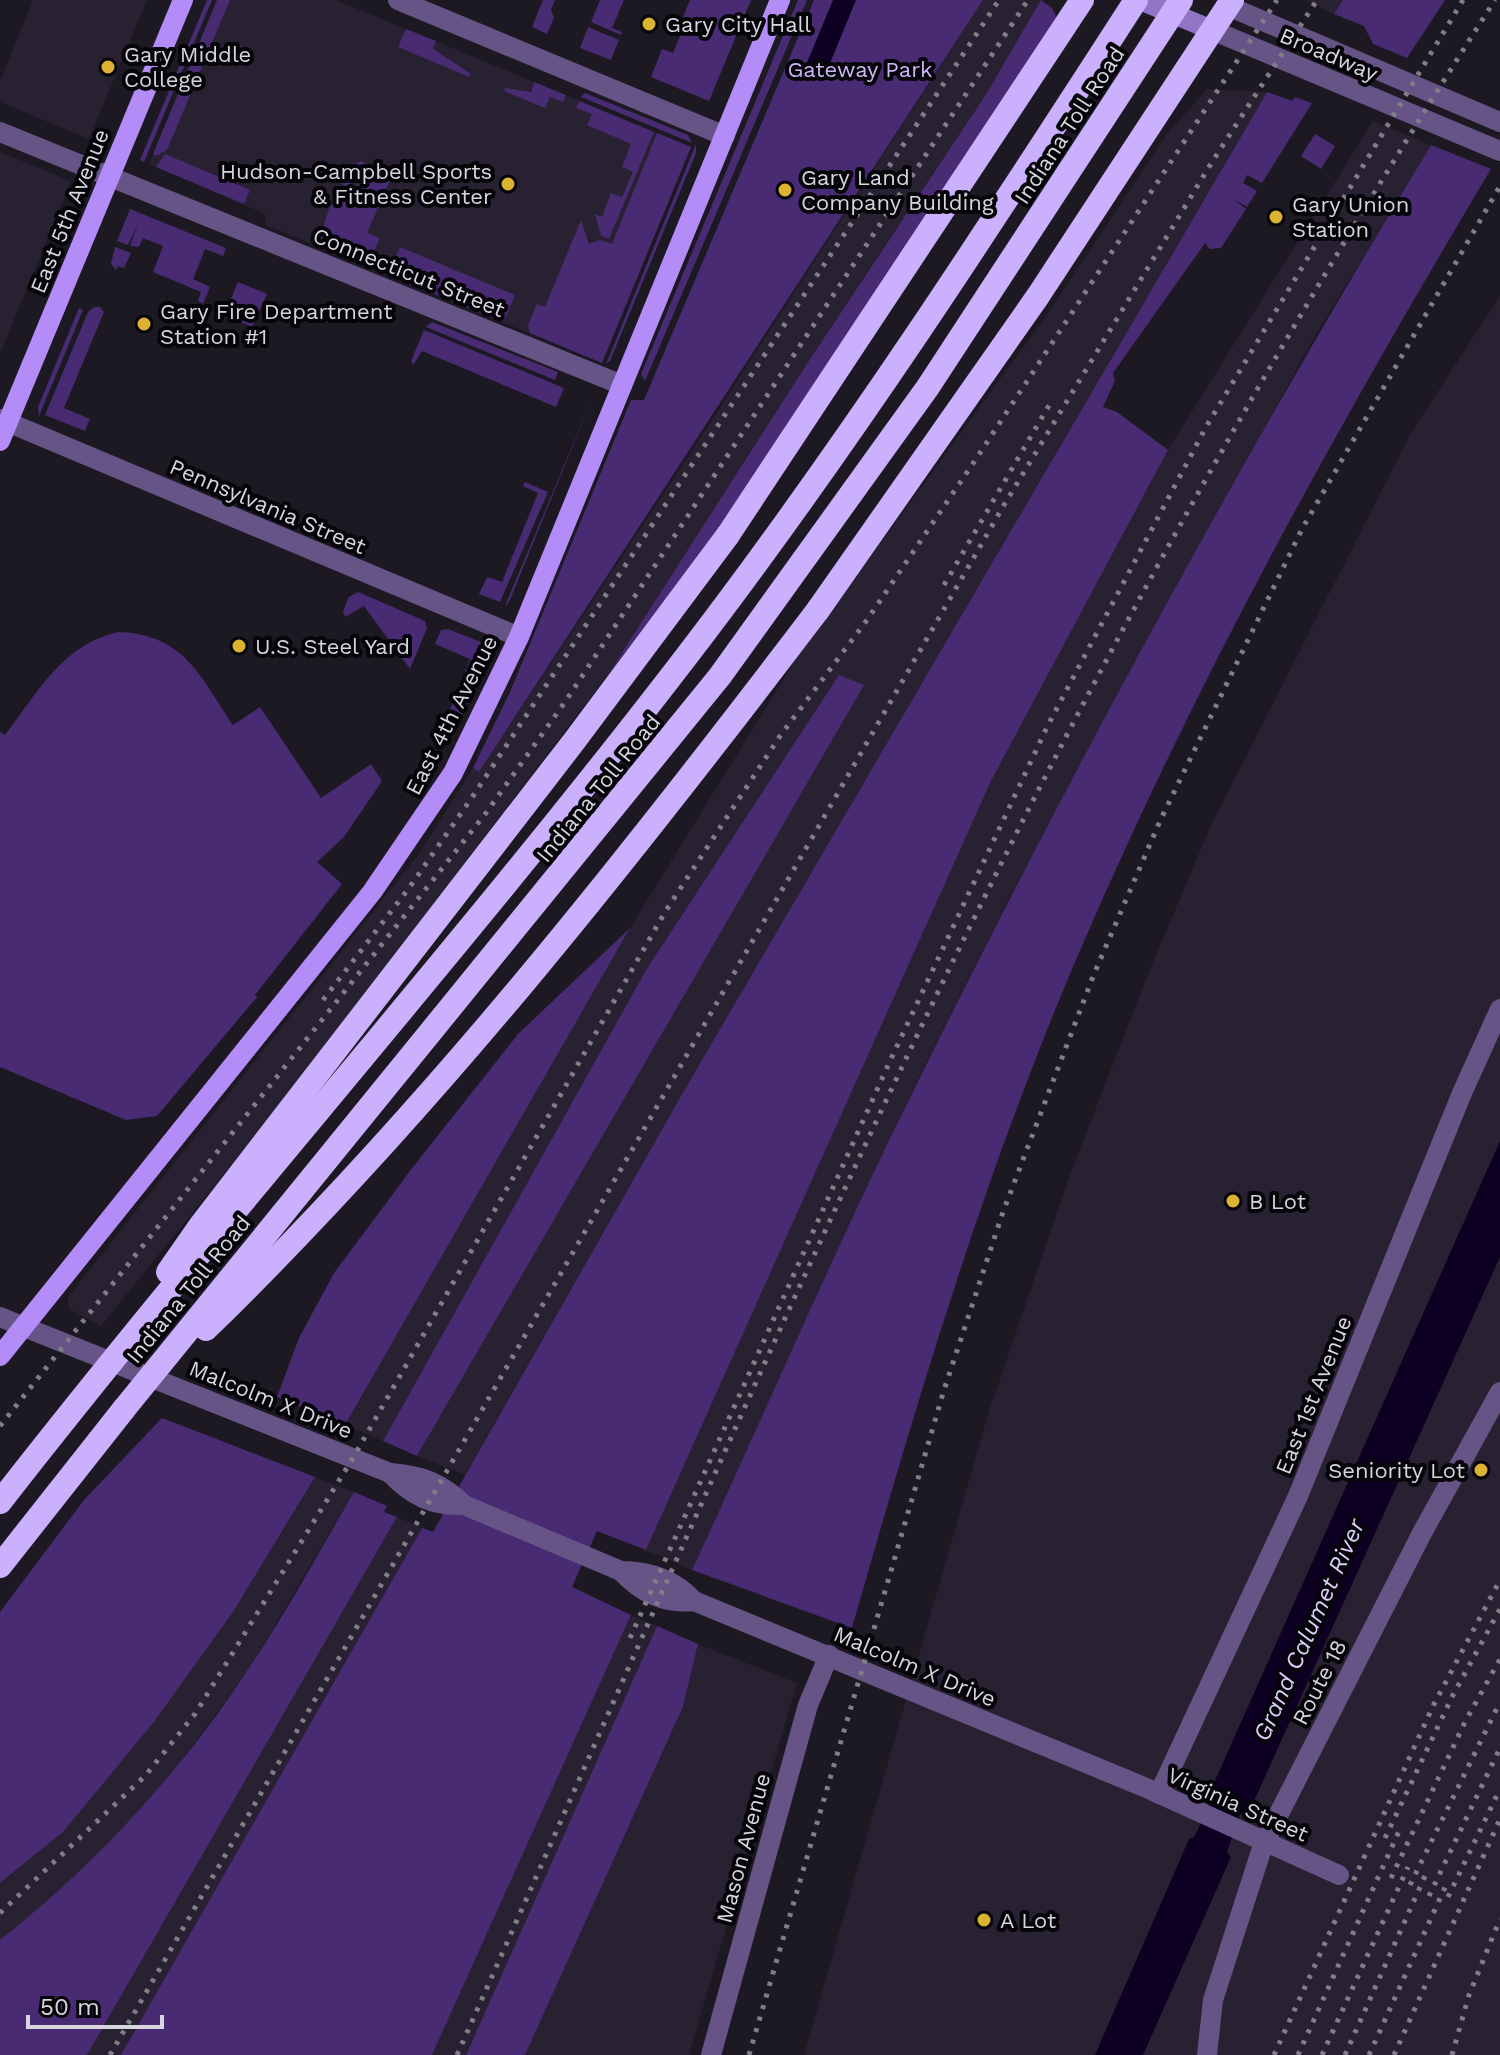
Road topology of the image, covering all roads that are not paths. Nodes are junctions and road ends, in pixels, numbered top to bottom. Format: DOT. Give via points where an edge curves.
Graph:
graph roads {
  1 [pos="183,0"];
  2 [pos="398,0"];
  3 [pos="780,0"];
  4 [pos="1082,0"];
  5 [pos="1138,0"];
  6 [pos="1181,0"];
  7 [pos="1225,2"];
  8 [pos="1212,30"];
  9 [pos="1500,122"];
  10 [pos="0,132"];
  11 [pos="725,136"];
  12 [pos="1500,151"];
  13 [pos="109,175"];
  14 [pos="622,385"];
  15 [pos="3,427"];
  16 [pos="519,637"];
  17 [pos="1500,1009"];
  18 [pos="0,1317"];
  19 [pos="24,1327"];
  20 [pos="0,1356"];
  21 [pos="1500,1392"];
  22 [pos="85,1395"];
  23 [pos="124,1409"];
  24 [pos="0,1502"];
  25 [pos="0,1566"];
  26 [pos="829,1655"];
  27 [pos="1117,1776"];
  28 [pos="1159,1794"];
  29 [pos="1265,1841"];
  30 [pos="1339,1875"];
  31 [pos="711,2055"];
  32 [pos="1207,2055"];
  1 -- 13 [label="main road, East 5th Avenue"];
  2 -- 11 [label="street"];
  3 -- 11 [label="main road, East 4th Avenue"];
  4 -- 22 [label="highway, bridge" via="728,535 200,1226"];
  5 -- 8 [label="main road, Broadway"];
  5 -- 22 [label="highway, Indiana Toll Road, bridge" via="898,362 690,652"];
  6 -- 23 [label="highway, Indiana Toll Road, bridge" via="928,387 720,676"];
  7 -- 8 [label="highway"];
  7 -- 9 [label="street, Broadway"];
  8 -- 12 [label="street, Broadway"];
  8 -- 23 [label="highway, bridge" via="1038,296 818,610 663,812 384,1141 258,1277"];
  10 -- 13 [label="street, Connecticut Street"];
  11 -- 14 [label="main road, East 4th Avenue"];
  13 -- 14 [label="street, Connecticut Street"];
  13 -- 15 [label="main road, East 5th Avenue"];
  14 -- 16 [label="main road, East 4th Avenue"];
  15 -- 16 [label="street, Pennsylvania Street"];
  16 -- 19 [label="main road, East 4th Avenue" via="453,773 381,880"];
  17 -- 28 [label="street, East 1st Avenue" via="1298,1496"];
  18 -- 19 [label="street, Malcolm X Drive"];
  19 -- 20 [label="main road, East 4th Avenue"];
  19 -- 26 [label="street, Malcolm X Drive" via="390,1473 419,1497 440,1505 464,1505 621,1571 637,1588 673,1603 694,1601"];
  21 -- 29 [label="street, Route 18"];
  22 -- 24 [label="highway, Indiana Toll Road, bridge"];
  23 -- 25 [label="highway, Indiana Toll Road"];
  26 -- 27 [label="street, Malcolm X Drive"];
  26 -- 31 [label="street, Mason Avenue" via="808,1705"];
  27 -- 28 [label="street, Virginia Street"];
  28 -- 29 [label="street, Virginia Street"];
  29 -- 30 [label="street, Virginia Street"];
  29 -- 32 [label="street, Route 18" via="1213,2000"];
}
